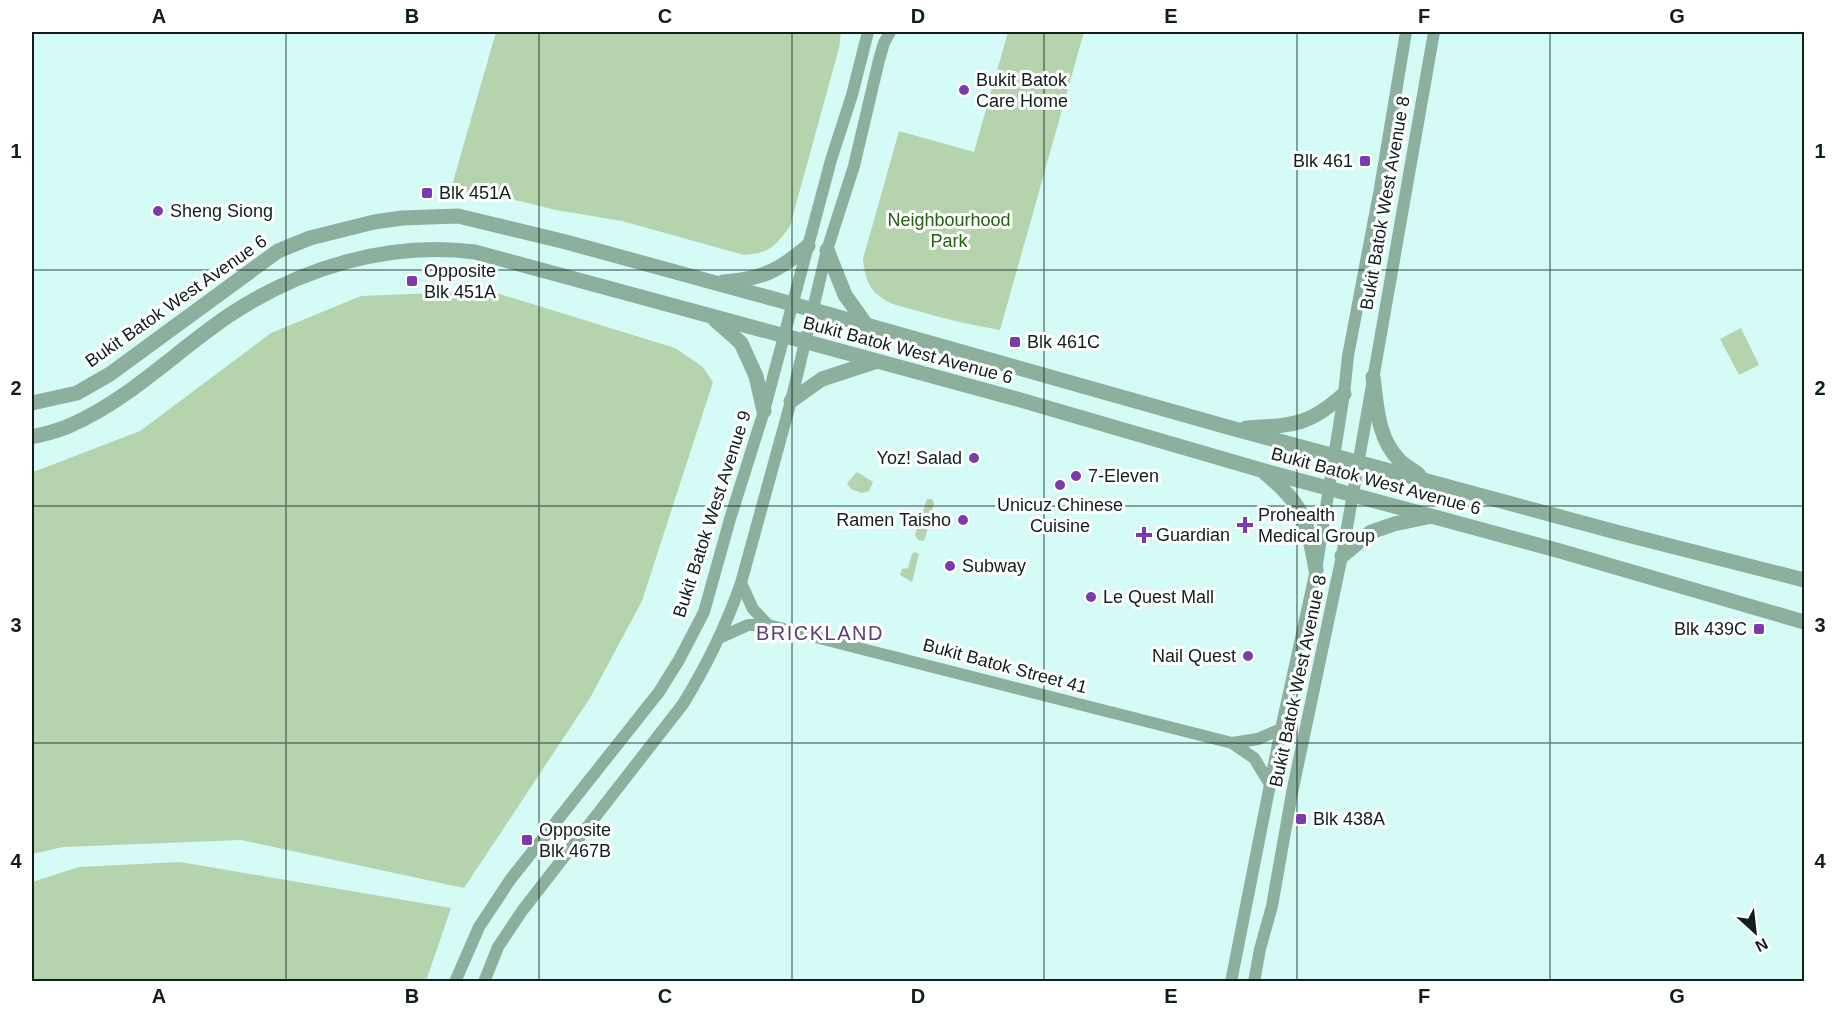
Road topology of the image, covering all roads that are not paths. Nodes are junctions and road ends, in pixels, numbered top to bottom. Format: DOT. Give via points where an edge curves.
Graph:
graph roads {
  1 [pos="868,32"];
  2 [pos="890,32"];
  3 [pos="1406,32"];
  4 [pos="1434,32"];
  5 [pos="808,246"];
  6 [pos="827,250"];
  7 [pos="714,283"];
  8 [pos="792,304"];
  9 [pos="812,312"];
  10 [pos="710,316"];
  11 [pos="867,326"];
  12 [pos="784,337"];
  13 [pos="805,342"];
  14 [pos="877,361"];
  15 [pos="1373,377"];
  16 [pos="1344,394"];
  17 [pos="791,401"];
  18 [pos="32,403"];
  19 [pos="764,411"];
  20 [pos="1231,428"];
  21 [pos="32,437"];
  22 [pos="1334,456"];
  23 [pos="1359,462"];
  24 [pos="1261,470"];
  25 [pos="1425,480"];
  26 [pos="1329,489"];
  27 [pos="1353,495"];
  28 [pos="1430,516"];
  29 [pos="1342,556"];
  30 [pos="1316,570"];
  31 [pos="1804,580"];
  32 [pos="741,583"];
  33 [pos="1804,622"];
  34 [pos="768,625"];
  35 [pos="719,638"];
  36 [pos="1281,729"];
  37 [pos="1232,743"];
  38 [pos="1270,784"];
  39 [pos="455,981"];
  40 [pos="484,981"];
  41 [pos="1231,981"];
  42 [pos="1254,981"];
  1 -- 5 [label="street, Bukit Batok West Avenue 9"];
  2 -- 6 [label="street"];
  3 -- 16 [label="street, Bukit Batok West Avenue 8"];
  4 -- 15 [label="street, Bukit Batok West Avenue 8"];
  5 -- 7 [label="street" via="763,276"];
  5 -- 8 [label="street, Bukit Batok West Avenue 9"];
  6 -- 9 [label="street"];
  6 -- 11 [label="street" via="845,295"];
  7 -- 8 [label="street, Bukit Batok West Avenue 6"];
  7 -- 18 [label="street, Bukit Batok West Avenue 6" via="458,216 374,222 310,238 278,251 110,374 77,393"];
  8 -- 9 [label="street, Bukit Batok West Avenue 6"];
  8 -- 12 [label="street, Bukit Batok West Avenue 9"];
  9 -- 11 [label="street, Bukit Batok West Avenue 6"];
  9 -- 13 [label="street"];
  10 -- 12 [label="street, Bukit Batok West Avenue 6"];
  10 -- 19 [label="street" via="741,343 756,376"];
  10 -- 21 [label="street, Bukit Batok West Avenue 6" via="475,252 428,249 381,254 291,280 229,316 114,401 70,426"];
  11 -- 20 [label="street, Bukit Batok West Avenue 6"];
  12 -- 13 [label="street, Bukit Batok West Avenue 6"];
  12 -- 19 [label="street, Bukit Batok West Avenue 9"];
  13 -- 14 [label="street, Bukit Batok West Avenue 6"];
  13 -- 17 [label="street"];
  14 -- 17 [label="street" via="822,379"];
  14 -- 24 [label="street, Bukit Batok West Avenue 6"];
  15 -- 23 [label="street, Bukit Batok West Avenue 8"];
  15 -- 25 [label="street" via="1379,421 1387,443 1400,461"];
  16 -- 20 [label="street" via="1299,423"];
  16 -- 22 [label="street, Bukit Batok West Avenue 8"];
  17 -- 32 [label="street"];
  19 -- 39 [label="street, Bukit Batok West Avenue 9" via="704,612 679,660 659,692 510,880 479,927"];
  20 -- 22 [label="street, Bukit Batok West Avenue 6"];
  22 -- 23 [label="street, Bukit Batok West Avenue 6"];
  22 -- 26 [label="street, Bukit Batok West Avenue 8"];
  23 -- 25 [label="street, Bukit Batok West Avenue 6"];
  23 -- 27 [label="street, Bukit Batok West Avenue 8"];
  24 -- 26 [label="street, Bukit Batok West Avenue 6"];
  24 -- 30 [label="street" via="1286,490 1299,507"];
  25 -- 31 [label="street, Bukit Batok West Avenue 6"];
  26 -- 27 [label="street, Bukit Batok West Avenue 6"];
  26 -- 30 [label="street, Bukit Batok West Avenue 8"];
  27 -- 28 [label="street, Bukit Batok West Avenue 6"];
  27 -- 29 [label="street, Bukit Batok West Avenue 8"];
  28 -- 29 [label="street" via="1371,532"];
  28 -- 33 [label="street, Bukit Batok West Avenue 6"];
  29 -- 42 [label="street, Bukit Batok West Avenue 8"];
  30 -- 36 [label="street, Bukit Batok West Avenue 8"];
  32 -- 34 [label="street" via="753,609"];
  32 -- 35 [label="street"];
  34 -- 35 [label="street, Bukit Batok Street 41" via="748,625"];
  34 -- 37 [label="street, Bukit Batok Street 41"];
  35 -- 40 [label="street" via="683,704 508,931"];
  36 -- 37 [label="street, Bukit Batok Street 41" via="1258,739"];
  36 -- 38 [label="street, Bukit Batok West Avenue 8"];
  37 -- 38 [label="street, Bukit Batok Street 41" via="1254,758"];
  38 -- 41 [label="street, Bukit Batok West Avenue 8"];
}
